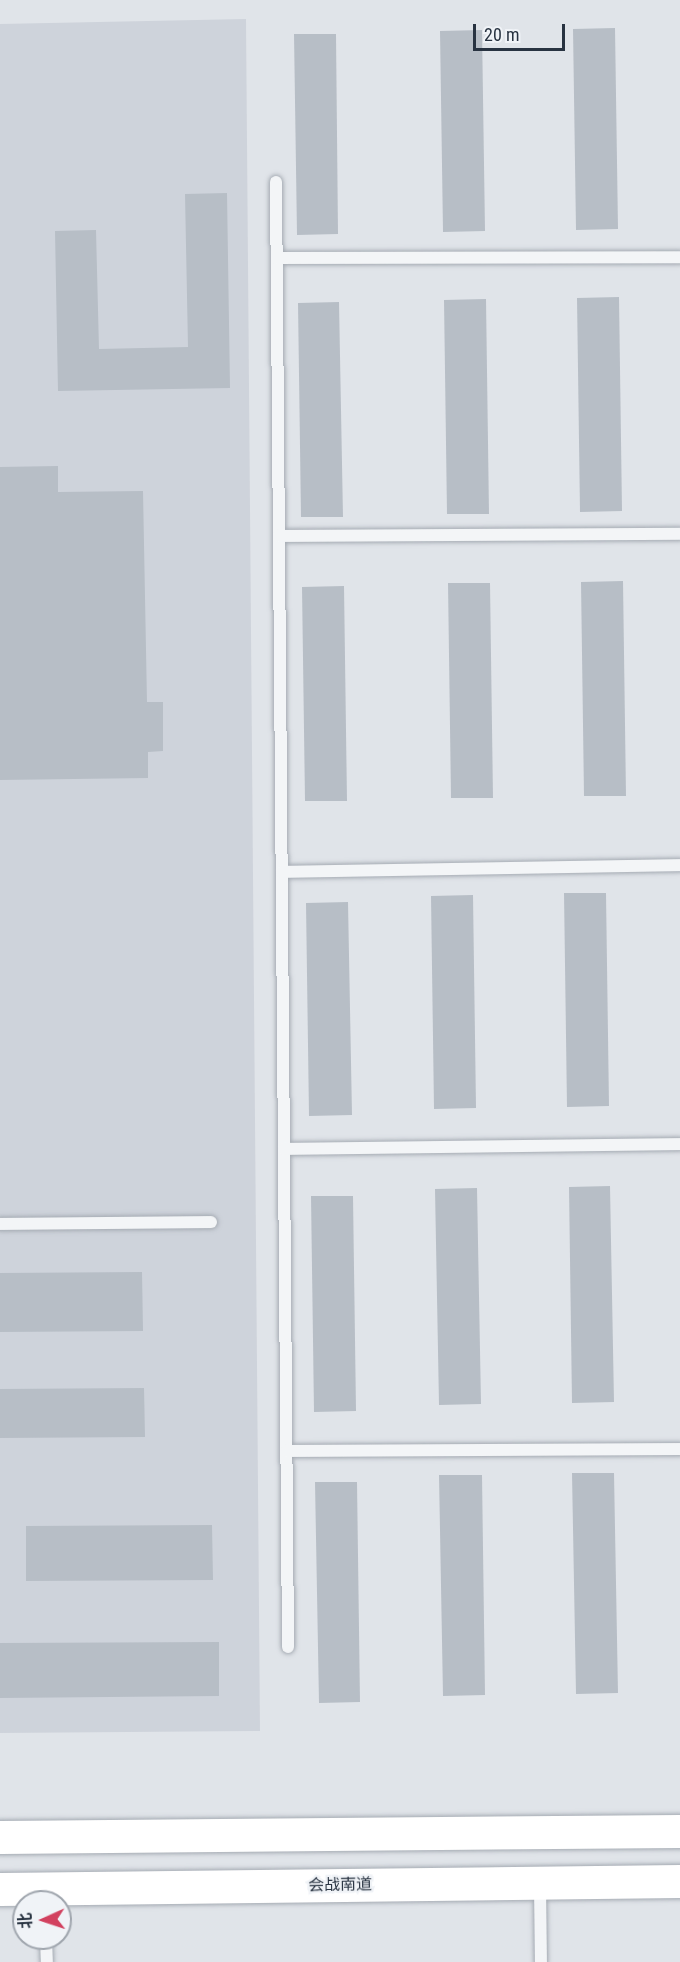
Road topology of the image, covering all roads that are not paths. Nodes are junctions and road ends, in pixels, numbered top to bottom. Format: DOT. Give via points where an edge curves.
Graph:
graph roads {
  1 [pos="276,182"];
  2 [pos="680,256"];
  3 [pos="277,258"];
  4 [pos="680,534"];
  5 [pos="279,536"];
  6 [pos="680,865"];
  7 [pos="282,872"];
  8 [pos="680,1144"];
  9 [pos="284,1149"];
  10 [pos="210,1222"];
  11 [pos="0,1224"];
  12 [pos="680,1449"];
  13 [pos="287,1451"];
  14 [pos="288,1647"];
  15 [pos="680,1831"];
  16 [pos="0,1837"];
  17 [pos="680,1881"];
  18 [pos="540,1883"];
  19 [pos="72,1894"];
  20 [pos="541,1962"];
  1 -- 3 [label="lane"];
  2 -- 3 [label="lane"];
  3 -- 5 [label="lane"];
  4 -- 5 [label="lane"];
  5 -- 7 [label="lane"];
  6 -- 7 [label="lane"];
  7 -- 9 [label="lane"];
  8 -- 9 [label="lane"];
  9 -- 13 [label="lane"];
  10 -- 11 [label="lane"];
  12 -- 13 [label="lane"];
  13 -- 14 [label="lane"];
  15 -- 16 [label="main road"];
  17 -- 18 [label="main road, 会战南道"];
  18 -- 19 [label="main road, 会战南道"];
  18 -- 20 [label="lane"];
}
